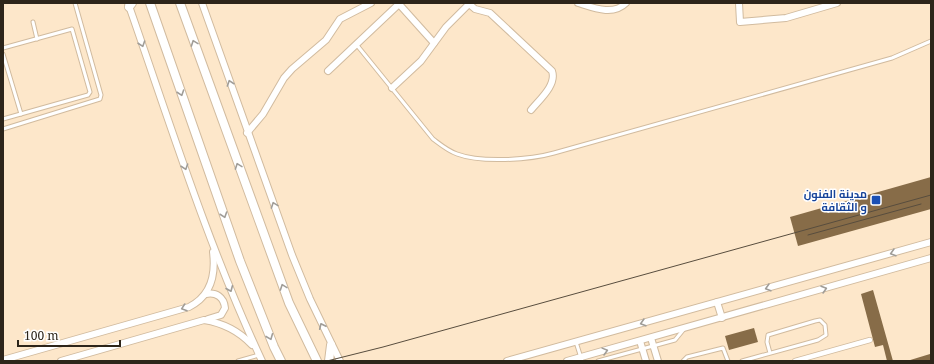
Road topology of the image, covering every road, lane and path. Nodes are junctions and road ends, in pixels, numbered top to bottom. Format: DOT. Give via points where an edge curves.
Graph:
graph roads {
  1 [pos="75,3"];
  2 [pos="150,3"];
  3 [pos="180,3"];
  4 [pos="202,3"];
  5 [pos="371,3"];
  6 [pos="399,3"];
  7 [pos="468,3"];
  8 [pos="578,3"];
  9 [pos="626,3"];
  10 [pos="739,3"];
  11 [pos="838,3"];
  12 [pos="130,4"];
  13 [pos="33,22"];
  14 [pos="82,26"];
  15 [pos="72,29"];
  16 [pos="37,39"];
  17 [pos="931,41"];
  18 [pos="434,43"];
  19 [pos="356,44"];
  20 [pos="3,48"];
  21 [pos="3,54"];
  22 [pos="328,71"];
  23 [pos="392,88"];
  24 [pos="531,110"];
  25 [pos="21,114"];
  26 [pos="3,119"];
  27 [pos="3,129"];
  28 [pos="248,133"];
  29 [pos="211,241"];
  30 [pos="931,242"];
  31 [pos="931,258"];
  32 [pos="206,294"];
  33 [pos="717,302"];
  34 [pos="722,318"];
  35 [pos="204,320"];
  36 [pos="685,328"];
  37 [pos="651,338"];
  38 [pos="870,340"];
  39 [pos="640,341"];
  40 [pos="576,342"];
  41 [pos="331,345"];
  42 [pos="653,346"];
  43 [pos="642,349"];
  44 [pos="770,353"];
  45 [pos="261,358"];
  46 [pos="581,359"];
  47 [pos="3,360"];
  48 [pos="61,361"];
  49 [pos="238,361"];
  50 [pos="281,361"];
  51 [pos="317,361"];
  52 [pos="330,361"];
  53 [pos="340,361"];
  54 [pos="507,361"];
  55 [pos="567,361"];
  56 [pos="598,361"];
  57 [pos="646,361"];
  58 [pos="658,361"];
  59 [pos="683,361"];
  60 [pos="728,361"];
  61 [pos="742,361"];
  62 [pos="795,361"];
  1 -- 14 [label="lane"];
  2 -- 50 [label="main road, one-way" via="240,261"];
  51 -- 3 [label="main road, one-way" via="289,303"];
  28 -- 4 [label="street, one-way"];
  5 -- 28 [label="street" via="340,19 326,40 292,69"];
  6 -- 18 [label="street"];
  6 -- 19 [label="street"];
  7 -- 18 [label="street"];
  7 -- 24 [label="street" via="475,9 490,13 552,72 551,85"];
  8 -- 9 [label="street" via="608,11 618,9"];
  10 -- 11 [label="street" via="740,22 786,18"];
  12 -- 29 [label="street, one-way"];
  13 -- 16 [label="lane"];
  14 -- 15 [label="lane"];
  14 -- 27 [label="lane" via="100,99"];
  15 -- 16 [label="lane"];
  15 -- 25 [label="lane" via="90,93 88,96"];
  16 -- 20 [label="lane"];
  17 -- 23 [label="lane" via="884,60 532,158 482,158 456,154 433,139"];
  18 -- 23 [label="street" via="421,61"];
  19 -- 22 [label="street"];
  19 -- 23 [label="lane"];
  21 -- 25 [label="lane"];
  25 -- 26 [label="lane"];
  41 -- 28 [label="street, one-way" via="292,255"];
  29 -- 32 [label="street" via="213,271"];
  29 -- 45 [label="street, one-way"];
  30 -- 33 [label="street, one-way"];
  34 -- 31 [label="street, one-way"];
  32 -- 35 [label="street" via="219,296 225,308 221,315"];
  32 -- 47 [label="street, one-way" via="185,308"];
  33 -- 34 [label="street"];
  33 -- 40 [label="street, one-way"];
  34 -- 36 [label="street"];
  35 -- 45 [label="street" via="220,323 235,330 248,341"];
  35 -- 48 [label="street"];
  36 -- 37 [label="street"];
  36 -- 42 [label="lane" via="675,340"];
  37 -- 39 [label="street"];
  37 -- 42 [label="street"];
  38 -- 62 [label="street"];
  39 -- 43 [label="street"];
  46 -- 39 [label="street, one-way"];
  40 -- 46 [label="lane"];
  40 -- 54 [label="street"];
  41 -- 52 [label="main road"];
  41 -- 53 [label="street"];
  42 -- 43 [label="lane"];
  42 -- 58 [label="street"];
  43 -- 56 [label="lane"];
  43 -- 57 [label="street"];
  44 -- 44 [label="lane" via="823,338 826,335 825,325 820,320 768,335"];
  44 -- 61 [label="lane"];
  45 -- 49 [label="lane"];
  46 -- 55 [label="street"];
  59 -- 60 [label="lane" via="687,357 723,348"];
}
